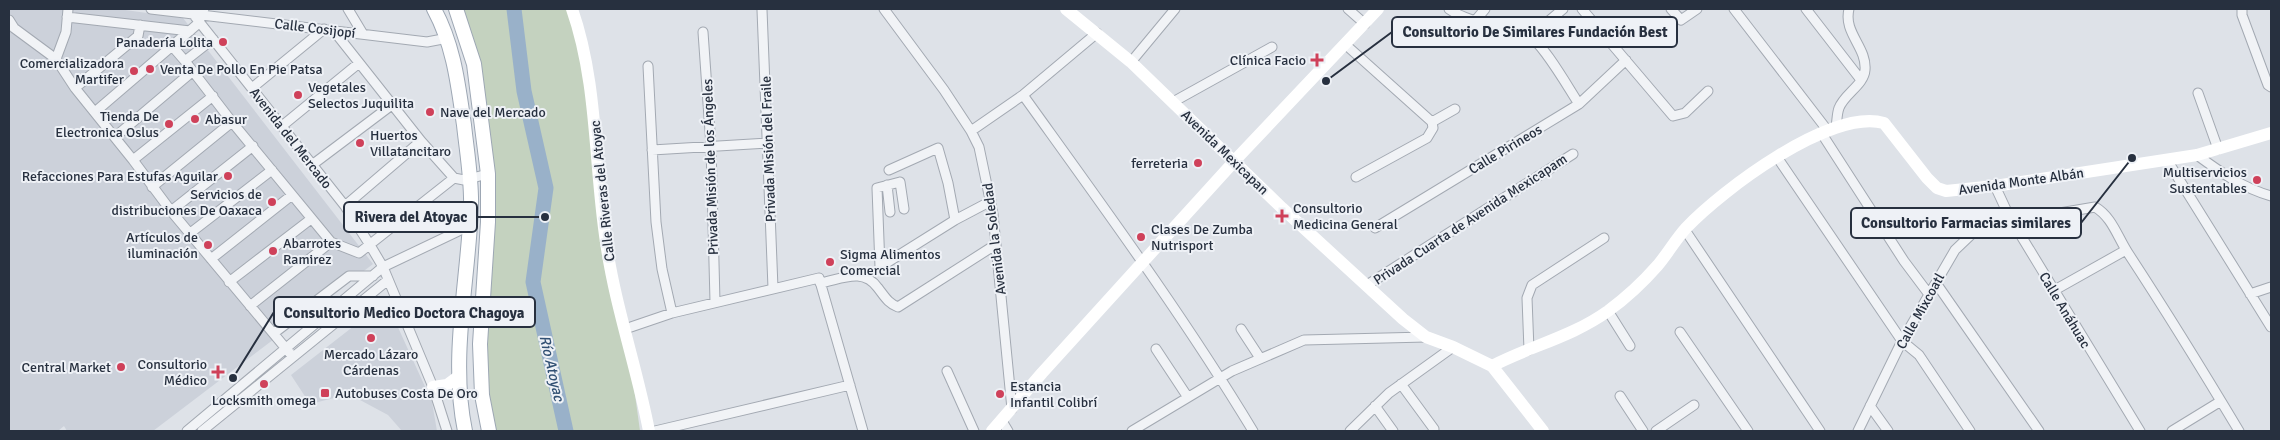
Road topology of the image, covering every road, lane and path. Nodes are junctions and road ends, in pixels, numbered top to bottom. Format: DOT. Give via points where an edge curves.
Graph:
graph roads {
  1 [pos="151,9"];
  2 [pos="204,9"];
  3 [pos="348,9"];
  4 [pos="434,9"];
  5 [pos="456,9"];
  6 [pos="572,9"];
  7 [pos="884,9"];
  8 [pos="1066,9"];
  9 [pos="1175,9"];
  10 [pos="1348,9"];
  11 [pos="1378,9"];
  12 [pos="1449,9"];
  13 [pos="1485,9"];
  14 [pos="1563,9"];
  15 [pos="1582,9"];
  16 [pos="1671,9"];
  17 [pos="1697,9"];
  18 [pos="1734,9"];
  19 [pos="1806,9"];
  20 [pos="1849,9"];
  21 [pos="2242,9"];
  22 [pos="762,10"];
  23 [pos="67,13"];
  24 [pos="193,14"];
  25 [pos="9,20"];
  26 [pos="1475,20"];
  27 [pos="200,22"];
  28 [pos="1365,24"];
  29 [pos="140,25"];
  30 [pos="324,29"];
  31 [pos="190,31"];
  32 [pos="334,31"];
  33 [pos="703,32"];
  34 [pos="1097,33"];
  35 [pos="363,34"];
  36 [pos="1531,36"];
  37 [pos="448,38"];
  38 [pos="214,39"];
  39 [pos="1346,45"];
  40 [pos="172,46"];
  41 [pos="1272,47"];
  42 [pos="56,59"];
  43 [pos="1626,60"];
  44 [pos="185,61"];
  45 [pos="1131,62"];
  46 [pos="359,63"];
  47 [pos="648,66"];
  48 [pos="193,71"];
  49 [pos="1861,80"];
  50 [pos="2271,87"];
  51 [pos="75,88"];
  52 [pos="252,88"];
  53 [pos="1708,91"];
  54 [pos="2198,93"];
  55 [pos="1023,95"];
  56 [pos="213,96"];
  57 [pos="1173,102"];
  58 [pos="393,104"];
  59 [pos="1579,104"];
  60 [pos="1455,109"];
  61 [pos="95,112"];
  62 [pos="232,122"];
  63 [pos="1432,122"];
  64 [pos="282,126"];
  65 [pos="1829,130"];
  66 [pos="971,131"];
  67 [pos="2271,133"];
  68 [pos="115,137"];
  69 [pos="421,141"];
  70 [pos="769,143"];
  71 [pos="253,146"];
  72 [pos="711,146"];
  73 [pos="2218,149"];
  74 [pos="652,150"];
  75 [pos="1573,154"];
  76 [pos="2197,155"];
  77 [pos="1777,157"];
  78 [pos="133,160"];
  79 [pos="2167,160"];
  80 [pos="1235,161"];
  81 [pos="312,165"];
  82 [pos="272,170"];
  83 [pos="889,170"];
  84 [pos="488,174"];
  85 [pos="1356,177"];
  86 [pos="454,178"];
  87 [pos="469,178"];
  88 [pos="887,185"];
  89 [pos="1995,186"];
  90 [pos="152,187"];
  91 [pos="292,195"];
  92 [pos="2271,196"];
  93 [pos="990,201"];
  94 [pos="345,206"];
  95 [pos="904,209"];
  96 [pos="171,211"];
  97 [pos="890,212"];
  98 [pos="311,219"];
  99 [pos="955,220"];
  100 [pos="2011,220"];
  101 [pos="488,222"];
  102 [pos="469,226"];
  103 [pos="1375,228"];
  104 [pos="1685,230"];
  105 [pos="189,234"];
  106 [pos="1604,238"];
  107 [pos="331,242"];
  108 [pos="370,245"];
  109 [pos="995,245"];
  110 [pos="2126,250"];
  111 [pos="211,259"];
  112 [pos="1144,263"];
  113 [pos="383,267"];
  114 [pos="373,276"];
  115 [pos="388,280"];
  116 [pos="820,281"];
  117 [pos="229,282"];
  118 [pos="1936,283"];
  119 [pos="1367,285"];
  120 [pos="2271,287"];
  121 [pos="773,288"];
  122 [pos="2053,291"];
  123 [pos="1928,293"];
  124 [pos="2250,294"];
  125 [pos="715,302"];
  126 [pos="250,306"];
  127 [pos="1608,311"];
  128 [pos="672,313"];
  129 [pos="2271,327"];
  130 [pos="625,329"];
  131 [pos="1241,329"];
  132 [pos="1680,332"];
  133 [pos="274,334"];
  134 [pos="1426,337"];
  135 [pos="1902,341"];
  136 [pos="1630,346"];
  137 [pos="1453,347"];
  138 [pos="286,349"];
  139 [pos="1156,350"];
  140 [pos="1529,350"];
  141 [pos="293,357"];
  142 [pos="1260,358"];
  143 [pos="1492,366"];
  144 [pos="947,371"];
  145 [pos="459,376"];
  146 [pos="1221,378"];
  147 [pos="850,384"];
  148 [pos="1401,384"];
  149 [pos="433,387"];
  150 [pos="1187,396"];
  151 [pos="1620,396"];
  152 [pos="2221,401"];
  153 [pos="1694,405"];
  154 [pos="1375,406"];
  155 [pos="1870,406"];
  156 [pos="1012,409"];
  157 [pos="1005,426"];
  158 [pos="1434,429"];
  159 [pos="187,431"];
  160 [pos="202,431"];
  161 [pos="447,431"];
  162 [pos="465,431"];
  163 [pos="488,431"];
  164 [pos="649,431"];
  165 [pos="655,431"];
  166 [pos="862,431"];
  167 [pos="974,431"];
  168 [pos="992,431"];
  169 [pos="1132,431"];
  170 [pos="1253,431"];
  171 [pos="1350,431"];
  172 [pos="1393,431"];
  173 [pos="1543,431"];
  174 [pos="1643,431"];
  175 [pos="1656,431"];
  176 [pos="1748,431"];
  177 [pos="1820,431"];
  178 [pos="1858,431"];
  179 [pos="1888,431"];
  180 [pos="1970,431"];
  181 [pos="2039,431"];
  182 [pos="2140,431"];
  183 [pos="2172,431"];
  184 [pos="2239,431"];
  1 -- 24 [label="street, Calle Cosijopí"];
  2 -- 24 [label="street"];
  3 -- 35 [label="street"];
  4 -- 37 [label="main road"];
  5 -- 84 [label="main road" via="474,64"];
  6 -- 130 [label="street, Calle Riveras del Atoyac" via="586,64 609,262"];
  7 -- 66 [label="street, Avenida la Soledad"];
  8 -- 34 [label="street, Avenida Mexicapan"];
  9 -- 45 [label="street"];
  10 -- 28 [label="street"];
  11 -- 28 [label="street"];
  12 -- 26 [label="street"];
  13 -- 26 [label="street"];
  14 -- 36 [label="street"];
  15 -- 43 [label="street"];
  16 -- 17 [label="street" via="1682,20"];
  18 -- 65 [label="street"];
  19 -- 49 [label="street"];
  20 -- 49 [label="street" via="1849,30 1865,60"];
  21 -- 50 [label="street"];
  22 -- 70 [label="street, Privada Misión del Fraile"];
  23 -- 29 [label="street"];
  23 -- 42 [label="street" via="66,32"];
  24 -- 27 [label="street, Avenida del Mercado"];
  24 -- 30 [label="street, Calle Cosijopí"];
  25 -- 42 [label="street" via="14,28"];
  26 -- 36 [label="street"];
  27 -- 31 [label="street"];
  27 -- 38 [label="street, Avenida del Mercado"];
  28 -- 39 [label="street"];
  29 -- 31 [label="street"];
  29 -- 51 [label="street" via="138,36"];
  30 -- 32 [label="street, Calle Cosijopí"];
  30 -- 52 [label="street"];
  31 -- 40 [label="street"];
  32 -- 35 [label="street, Calle Cosijopí"];
  32 -- 46 [label="street"];
  33 -- 72 [label="street, Privada Misión de los Ángeles"];
  34 -- 45 [label="street, Avenida Mexicapan"];
  34 -- 55 [label="street"];
  35 -- 37 [label="street, Calle Cosijopí" via="427,42"];
  36 -- 59 [label="street"];
  37 -- 87 [label="main road" via="455,64"];
  38 -- 44 [label="street"];
  38 -- 52 [label="street, Avenida del Mercado"];
  39 -- 63 [label="street"];
  39 -- 80 [label="street"];
  40 -- 44 [label="street"];
  40 -- 61 [label="street"];
  41 -- 57 [label="street"];
  42 -- 51 [label="street"];
  43 -- 53 [label="street" via="1673,116 1686,113"];
  43 -- 59 [label="street, Calle Pirineos"];
  44 -- 48 [label="street"];
  45 -- 57 [label="street, Avenida Mexicapan"];
  46 -- 58 [label="street"];
  46 -- 64 [label="street"];
  47 -- 74 [label="street"];
  48 -- 56 [label="street"];
  48 -- 68 [label="street"];
  49 -- 65 [label="street" via="1839,107"];
  51 -- 61 [label="street"];
  52 -- 64 [label="street, Avenida del Mercado"];
  54 -- 73 [label="street"];
  55 -- 66 [label="street"];
  55 -- 112 [label="street"];
  56 -- 62 [label="street"];
  56 -- 78 [label="street"];
  57 -- 80 [label="street, Avenida Mexicapan"];
  58 -- 69 [label="street"];
  58 -- 81 [label="street"];
  59 -- 103 [label="street, Calle Pirineos"];
  60 -- 63 [label="street"];
  61 -- 68 [label="street"];
  62 -- 71 [label="street"];
  62 -- 90 [label="street"];
  63 -- 85 [label="street" via="1433,128 1427,138"];
  64 -- 81 [label="street, Avenida del Mercado"];
  65 -- 77 [label="street, Avenida Monte Albán"];
  65 -- 89 [label="street, Avenida Monte Albán" via="1864,120 1884,123 1937,188 1946,191"];
  65 -- 123 [label="street" via="1904,261"];
  66 -- 93 [label="street, Avenida la Soledad" via="979,148"];
  67 -- 73 [label="street, Avenida Monte Albán"];
  68 -- 78 [label="street"];
  69 -- 86 [label="street"];
  69 -- 94 [label="street"];
  70 -- 72 [label="street"];
  70 -- 121 [label="street, Privada Misión del Fraile"];
  71 -- 82 [label="street"];
  71 -- 96 [label="street"];
  72 -- 74 [label="street"];
  72 -- 125 [label="street, Privada Misión de los Ángeles"];
  73 -- 76 [label="street, Avenida Monte Albán"];
  74 -- 128 [label="street" via="656,222"];
  75 -- 119 [label="street, Privada Cuarta de Avenida Mexicapam"];
  76 -- 79 [label="street, Avenida Monte Albán"];
  76 -- 92 [label="street" via="2255,192"];
  77 -- 104 [label="street, Avenida Monte Albán" via="1707,208"];
  77 -- 135 [label="street"];
  78 -- 90 [label="street"];
  79 -- 89 [label="street, Avenida Monte Albán"];
  79 -- 124 [label="street"];
  80 -- 112 [label="street"];
  80 -- 119 [label="street, Avenida Mexicapan"];
  81 -- 94 [label="street, Avenida del Mercado"];
  82 -- 91 [label="street"];
  82 -- 105 [label="street"];
  83 -- 99 [label="street" via="938,148"];
  84 -- 87 [label="street"];
  84 -- 101 [label="main road"];
  86 -- 87 [label="street"];
  86 -- 108 [label="street"];
  87 -- 102 [label="main road"];
  88 -- 95 [label="street" via="900,182"];
  88 -- 97 [label="street"];
  88 -- 99 [label="street" via="876,188 875,194 880,267"];
  89 -- 100 [label="street, Calle Anáhuac"];
  90 -- 96 [label="street"];
  91 -- 98 [label="street"];
  91 -- 111 [label="street"];
  93 -- 99 [label="street"];
  93 -- 109 [label="street, Avenida la Soledad"];
  94 -- 108 [label="street, Avenida del Mercado"];
  96 -- 105 [label="street"];
  98 -- 107 [label="street"];
  98 -- 117 [label="street"];
  100 -- 110 [label="street, Calle Mixcoatl" via="2095,206 2111,221"];
  100 -- 118 [label="street, Calle Mixcoatl" via="1976,230 1955,250"];
  100 -- 122 [label="street, Calle Anáhuac"];
  101 -- 102 [label="street"];
  101 -- 163 [label="main road" via="480,344 482,395"];
  102 -- 113 [label="street"];
  102 -- 145 [label="main road"];
  104 -- 127 [label="street, Avenida Monte Albán" via="1658,266"];
  104 -- 177 [label="street"];
  105 -- 111 [label="street"];
  106 -- 140 [label="street" via="1532,285 1527,298"];
  107 -- 108 [label="street" via="359,253"];
  107 -- 126 [label="street"];
  108 -- 113 [label="street, Avenida del Mercado"];
  109 -- 116 [label="street" via="898,307 888,302 874,282 865,276"];
  109 -- 156 [label="street, Avenida la Soledad"];
  110 -- 122 [label="street"];
  110 -- 152 [label="street"];
  111 -- 117 [label="street"];
  112 -- 146 [label="street"];
  112 -- 156 [label="street"];
  113 -- 114 [label="street"];
  113 -- 115 [label="street, Avenida del Mercado"];
  114 -- 133 [label="street" via="349,276"];
  114 -- 138 [label="street"];
  115 -- 141 [label="street"];
  115 -- 149 [label="street, Avenida del Mercado"];
  116 -- 121 [label="street"];
  116 -- 147 [label="street"];
  117 -- 126 [label="street"];
  118 -- 123 [label="street, Calle Mixcoatl"];
  118 -- 181 [label="street"];
  119 -- 134 [label="street, Avenida Mexicapan"];
  120 -- 124 [label="street"];
  121 -- 125 [label="street"];
  122 -- 182 [label="street, Calle Anáhuac"];
  123 -- 135 [label="street, Calle Mixcoatl"];
  124 -- 129 [label="street"];
  125 -- 128 [label="street"];
  126 -- 133 [label="street"];
  127 -- 136 [label="street"];
  127 -- 140 [label="street, Avenida Monte Albán" via="1575,332"];
  128 -- 130 [label="street"];
  130 -- 164 [label="street, Calle Riveras del Atoyac"];
  131 -- 142 [label="street"];
  132 -- 176 [label="street"];
  133 -- 138 [label="street"];
  134 -- 137 [label="street, Avenida Mexicapan"];
  134 -- 142 [label="street" via="1304,340"];
  135 -- 155 [label="street, Calle Mixcoatl"];
  135 -- 180 [label="street" via="1919,355"];
  137 -- 143 [label="street, Avenida Mexicapan"];
  137 -- 148 [label="street"];
  138 -- 141 [label="street"];
  138 -- 159 [label="street"];
  139 -- 150 [label="street"];
  140 -- 143 [label="street, Avenida Monte Albán"];
  141 -- 160 [label="street"];
  142 -- 146 [label="street"];
  143 -- 173 [label="street"];
  144 -- 167 [label="street"];
  145 -- 149 [label="street" via="447,385"];
  145 -- 162 [label="main road"];
  146 -- 150 [label="street"];
  146 -- 170 [label="street"];
  147 -- 165 [label="street"];
  147 -- 166 [label="street"];
  148 -- 154 [label="street"];
  148 -- 158 [label="street"];
  149 -- 161 [label="street, Avenida del Mercado"];
  150 -- 169 [label="street"];
  151 -- 174 [label="street"];
  152 -- 183 [label="street"];
  152 -- 184 [label="street"];
  153 -- 175 [label="street"];
  154 -- 171 [label="street"];
  154 -- 172 [label="street"];
  155 -- 178 [label="street, Calle Mixcoatl"];
  155 -- 179 [label="street"];
  156 -- 157 [label="street"];
  157 -- 168 [label="street"];
}
